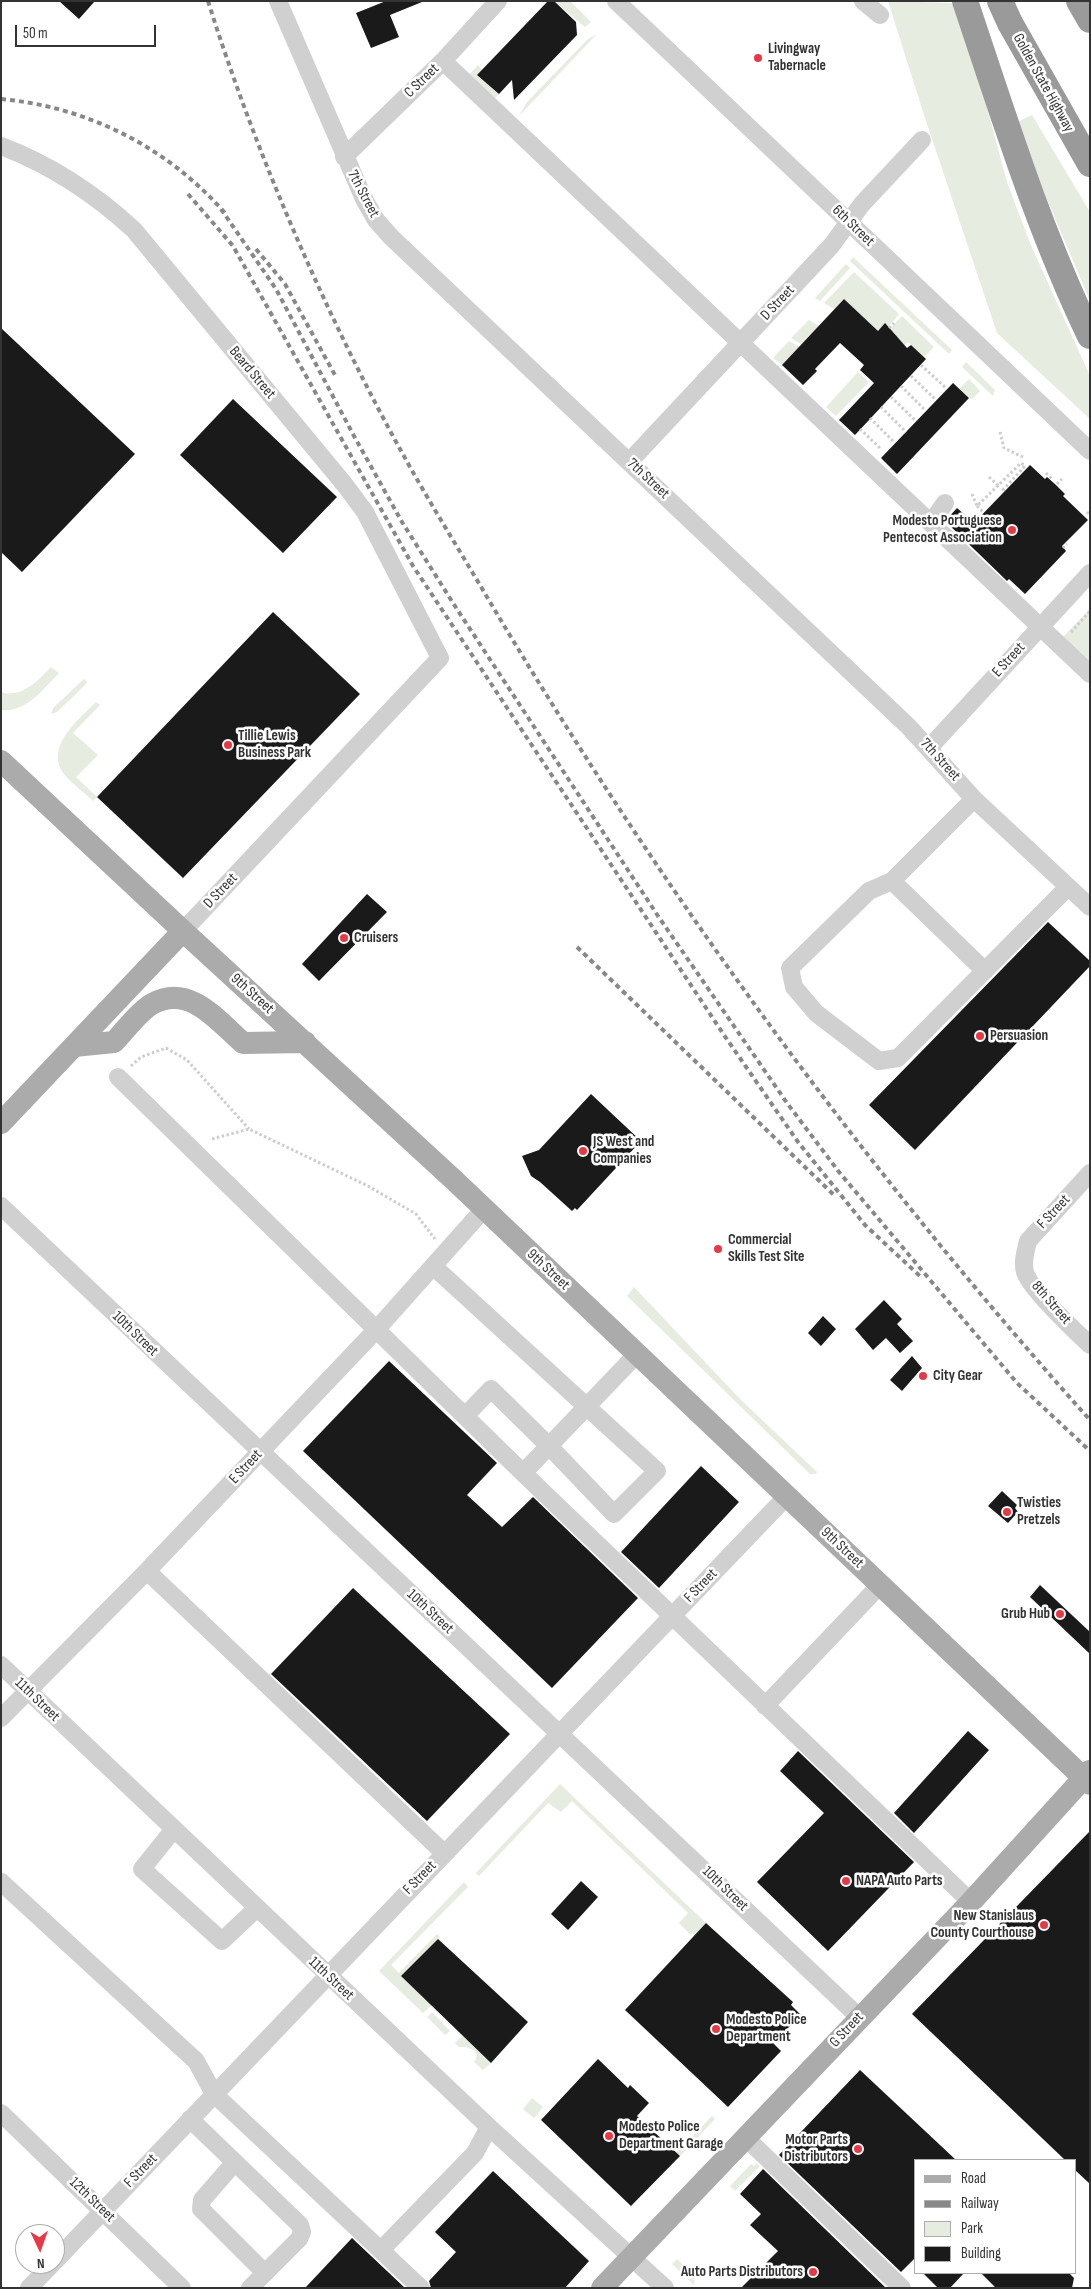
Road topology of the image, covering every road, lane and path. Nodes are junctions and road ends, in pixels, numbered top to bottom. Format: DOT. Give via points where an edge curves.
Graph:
graph roads {
  1 [pos="278,1"];
  2 [pos="498,1"];
  3 [pos="616,1"];
  4 [pos="863,1"];
  5 [pos="965,1"];
  6 [pos="1000,1"];
  7 [pos="1081,1"];
  8 [pos="1090,12"];
  9 [pos="880,15"];
  10 [pos="1090,20"];
  11 [pos="443,61"];
  12 [pos="922,140"];
  13 [pos="1,146"];
  14 [pos="344,157"];
  15 [pos="1090,164"];
  16 [pos="848,222"];
  17 [pos="894,323"];
  18 [pos="889,328"];
  19 [pos="1090,336"];
  20 [pos="740,343"];
  21 [pos="921,365"];
  22 [pos="911,376"];
  23 [pos="901,386"];
  24 [pos="947,389"];
  25 [pos="891,397"];
  26 [pos="936,400"];
  27 [pos="881,407"];
  28 [pos="926,411"];
  29 [pos="870,418"];
  30 [pos="916,422"];
  31 [pos="860,429"];
  32 [pos="906,432"];
  33 [pos="1000,432"];
  34 [pos="895,443"];
  35 [pos="880,447"];
  36 [pos="1090,451"];
  37 [pos="1023,457"];
  38 [pos="630,462"];
  39 [pos="1046,473"];
  40 [pos="989,477"];
  41 [pos="1052,479"];
  42 [pos="1062,479"];
  43 [pos="1057,484"];
  44 [pos="999,486"];
  45 [pos="1005,491"];
  46 [pos="972,494"];
  47 [pos="945,503"];
  48 [pos="977,506"];
  49 [pos="984,513"];
  50 [pos="931,523"];
  51 [pos="1067,544"];
  52 [pos="1063,548"];
  53 [pos="1090,573"];
  54 [pos="1090,611"];
  55 [pos="1040,626"];
  56 [pos="1065,638"];
  57 [pos="440,658"];
  58 [pos="1090,674"];
  59 [pos="929,748"];
  60 [pos="1,760"];
  61 [pos="974,799"];
  62 [pos="892,881"];
  63 [pos="1068,887"];
  64 [pos="1090,907"];
  65 [pos="183,931"];
  66 [pos="985,971"];
  67 [pos="305,1042"];
  68 [pos="74,1046"];
  69 [pos="118,1077"];
  70 [pos="1,1123"];
  71 [pos="249,1129"];
  72 [pos="212,1139"];
  73 [pos="1090,1173"];
  74 [pos="1,1206"];
  75 [pos="484,1209"];
  76 [pos="1025,1255"];
  77 [pos="438,1259"];
  78 [pos="376,1330"];
  79 [pos="1090,1345"];
  80 [pos="637,1354"];
  81 [pos="588,1406"];
  82 [pos="465,1416"];
  83 [pos="549,1446"];
  84 [pos="259,1452"];
  85 [pos="523,1473"];
  86 [pos="787,1496"];
  87 [pos="147,1571"];
  88 [pos="881,1584"];
  89 [pos="672,1616"];
  90 [pos="1,1665"];
  91 [pos="28,1691"];
  92 [pos="766,1706"];
  93 [pos="1,1718"];
  94 [pos="560,1733"];
  95 [pos="1088,1777"];
  96 [pos="174,1829"];
  97 [pos="444,1853"];
  98 [pos="1,1882"];
  99 [pos="971,1902"];
  100 [pos="257,1908"];
  101 [pos="328,1975"];
  102 [pos="859,2017"];
  103 [pos="214,2094"];
  104 [pos="1,2113"];
  105 [pos="190,2119"];
  106 [pos="489,2127"];
  107 [pos="746,2138"];
  108 [pos="235,2162"];
  109 [pos="103,2210"];
  110 [pos="65,2250"];
  111 [pos="381,2250"];
  112 [pos="633,2257"];
  113 [pos="265,2273"];
  114 [pos="42,2274"];
  115 [pos="29,2288"];
  116 [pos="182,2288"];
  117 [pos="250,2288"];
  118 [pos="420,2288"];
  119 [pos="602,2288"];
  120 [pos="665,2288"];
  121 [pos="902,2288"];
  1 -- 14 [label="street, 7th Street"];
  2 -- 11 [label="street, C Street"];
  3 -- 16 [label="street, 6th Street"];
  4 -- 9 [label="street"];
  5 -- 19 [label="highway" via="1025,182"];
  6 -- 15 [label="highway, Golden State Highway"];
  7 -- 8 [label="highway"];
  7 -- 10 [label="highway"];
  11 -- 14 [label="street, C Street"];
  11 -- 20 [label="street"];
  12 -- 16 [label="street, D Street"];
  13 -- 57 [label="street, Beard Street" via="22,154 82,188 134,230 365,512"];
  14 -- 38 [label="street, 7th Street" via="368,206 390,237"];
  16 -- 20 [label="street, D Street" via="831,246"];
  16 -- 36 [label="street, 6th Street"];
  17 -- 18 [label="path"];
  20 -- 38 [label="street, D Street"];
  20 -- 50 [label="street"];
  21 -- 24 [label="path"];
  22 -- 26 [label="path"];
  23 -- 28 [label="path"];
  25 -- 30 [label="path"];
  27 -- 32 [label="path"];
  29 -- 34 [label="path"];
  31 -- 35 [label="path"];
  33 -- 37 [label="path" via="1004,448"];
  38 -- 59 [label="street, 7th Street"];
  39 -- 41 [label="path"];
  40 -- 44 [label="path"];
  42 -- 43 [label="path"];
  44 -- 45 [label="path" via="1021,463 1025,466"];
  44 -- 48 [label="path"];
  46 -- 48 [label="path"];
  47 -- 50 [label="street"];
  48 -- 49 [label="path"];
  50 -- 55 [label="street"];
  51 -- 52 [label="path"];
  53 -- 55 [label="street, E Street"];
  54 -- 56 [label="path"];
  55 -- 58 [label="street"];
  55 -- 59 [label="street, E Street"];
  57 -- 65 [label="street, D Street"];
  59 -- 61 [label="street, 7th Street"];
  60 -- 65 [label="main road, 9th Street"];
  61 -- 62 [label="street"];
  61 -- 63 [label="street, 7th Street"];
  62 -- 66 [label="street"];
  62 -- 66 [label="street" via="869,891 790,968 794,987 816,1013 878,1061 898,1058"];
  63 -- 64 [label="street, 7th Street"];
  63 -- 66 [label="street"];
  65 -- 67 [label="main road, 9th Street"];
  65 -- 68 [label="main road, D Street"];
  67 -- 68 [label="main road" via="243,1043 193,1001 180,996 151,1004 114,1042"];
  67 -- 75 [label="main road, 9th Street"];
  68 -- 70 [label="main road, D Street"];
  69 -- 71 [label="path" via="141,1057 166,1048 187,1060"];
  69 -- 78 [label="street"];
  71 -- 72 [label="path"];
  71 -- 77 [label="path" via="368,1186 416,1214"];
  73 -- 76 [label="street, F Street" via="1028,1241"];
  74 -- 84 [label="street, 10th Street"];
  75 -- 77 [label="street, E Street"];
  75 -- 80 [label="main road, 9th Street"];
  76 -- 79 [label="street, 8th Street" via="1025,1272 1033,1286"];
  77 -- 78 [label="street, E Street"];
  77 -- 81 [label="street"];
  78 -- 82 [label="street"];
  78 -- 84 [label="street, E Street"];
  80 -- 81 [label="street"];
  80 -- 86 [label="main road, 9th Street"];
  81 -- 83 [label="street"];
  81 -- 83 [label="street" via="658,1471 614,1514"];
  82 -- 83 [label="street" via="491,1389"];
  82 -- 85 [label="street"];
  83 -- 85 [label="street"];
  84 -- 87 [label="street, E Street"];
  84 -- 94 [label="street, 10th Street"];
  85 -- 89 [label="street"];
  86 -- 88 [label="main road, 9th Street"];
  86 -- 89 [label="street, F Street"];
  87 -- 91 [label="street, E Street"];
  87 -- 97 [label="street"];
  88 -- 92 [label="street"];
  88 -- 95 [label="main road, 9th Street"];
  89 -- 92 [label="street"];
  89 -- 94 [label="street, F Street"];
  90 -- 91 [label="street, 11th Street"];
  91 -- 93 [label="street, E Street"];
  91 -- 96 [label="street, 11th Street"];
  92 -- 99 [label="street"];
  94 -- 97 [label="street, F Street"];
  94 -- 102 [label="street, 10th Street"];
  95 -- 99 [label="main road, G Street"];
  96 -- 100 [label="street, 11th Street"];
  96 -- 100 [label="street" via="142,1869 222,1941"];
  97 -- 101 [label="street, F Street"];
  98 -- 103 [label="street" via="196,2061"];
  99 -- 102 [label="main road, G Street"];
  100 -- 101 [label="street, 11th Street"];
  101 -- 103 [label="street, F Street"];
  101 -- 106 [label="street, 11th Street"];
  102 -- 107 [label="main road, G Street"];
  103 -- 105 [label="street, F Street"];
  103 -- 111 [label="street"];
  104 -- 109 [label="street, 12th Street"];
  105 -- 108 [label="street"];
  105 -- 109 [label="street, F Street"];
  106 -- 111 [label="street" via="475,2153"];
  106 -- 112 [label="street, 11th Street"];
  107 -- 112 [label="main road, G Street"];
  107 -- 121 [label="street"];
  108 -- 113 [label="street" via="202,2200 201,2209"];
  108 -- 113 [label="street" via="300,2225 302,2232"];
  109 -- 110 [label="street, F Street"];
  109 -- 116 [label="street, 12th Street"];
  111 -- 118 [label="street"];
  112 -- 119 [label="main road, G Street"];
  112 -- 120 [label="street, 11th Street"];
  113 -- 117 [label="street"];
  114 -- 115 [label="street"];
}
